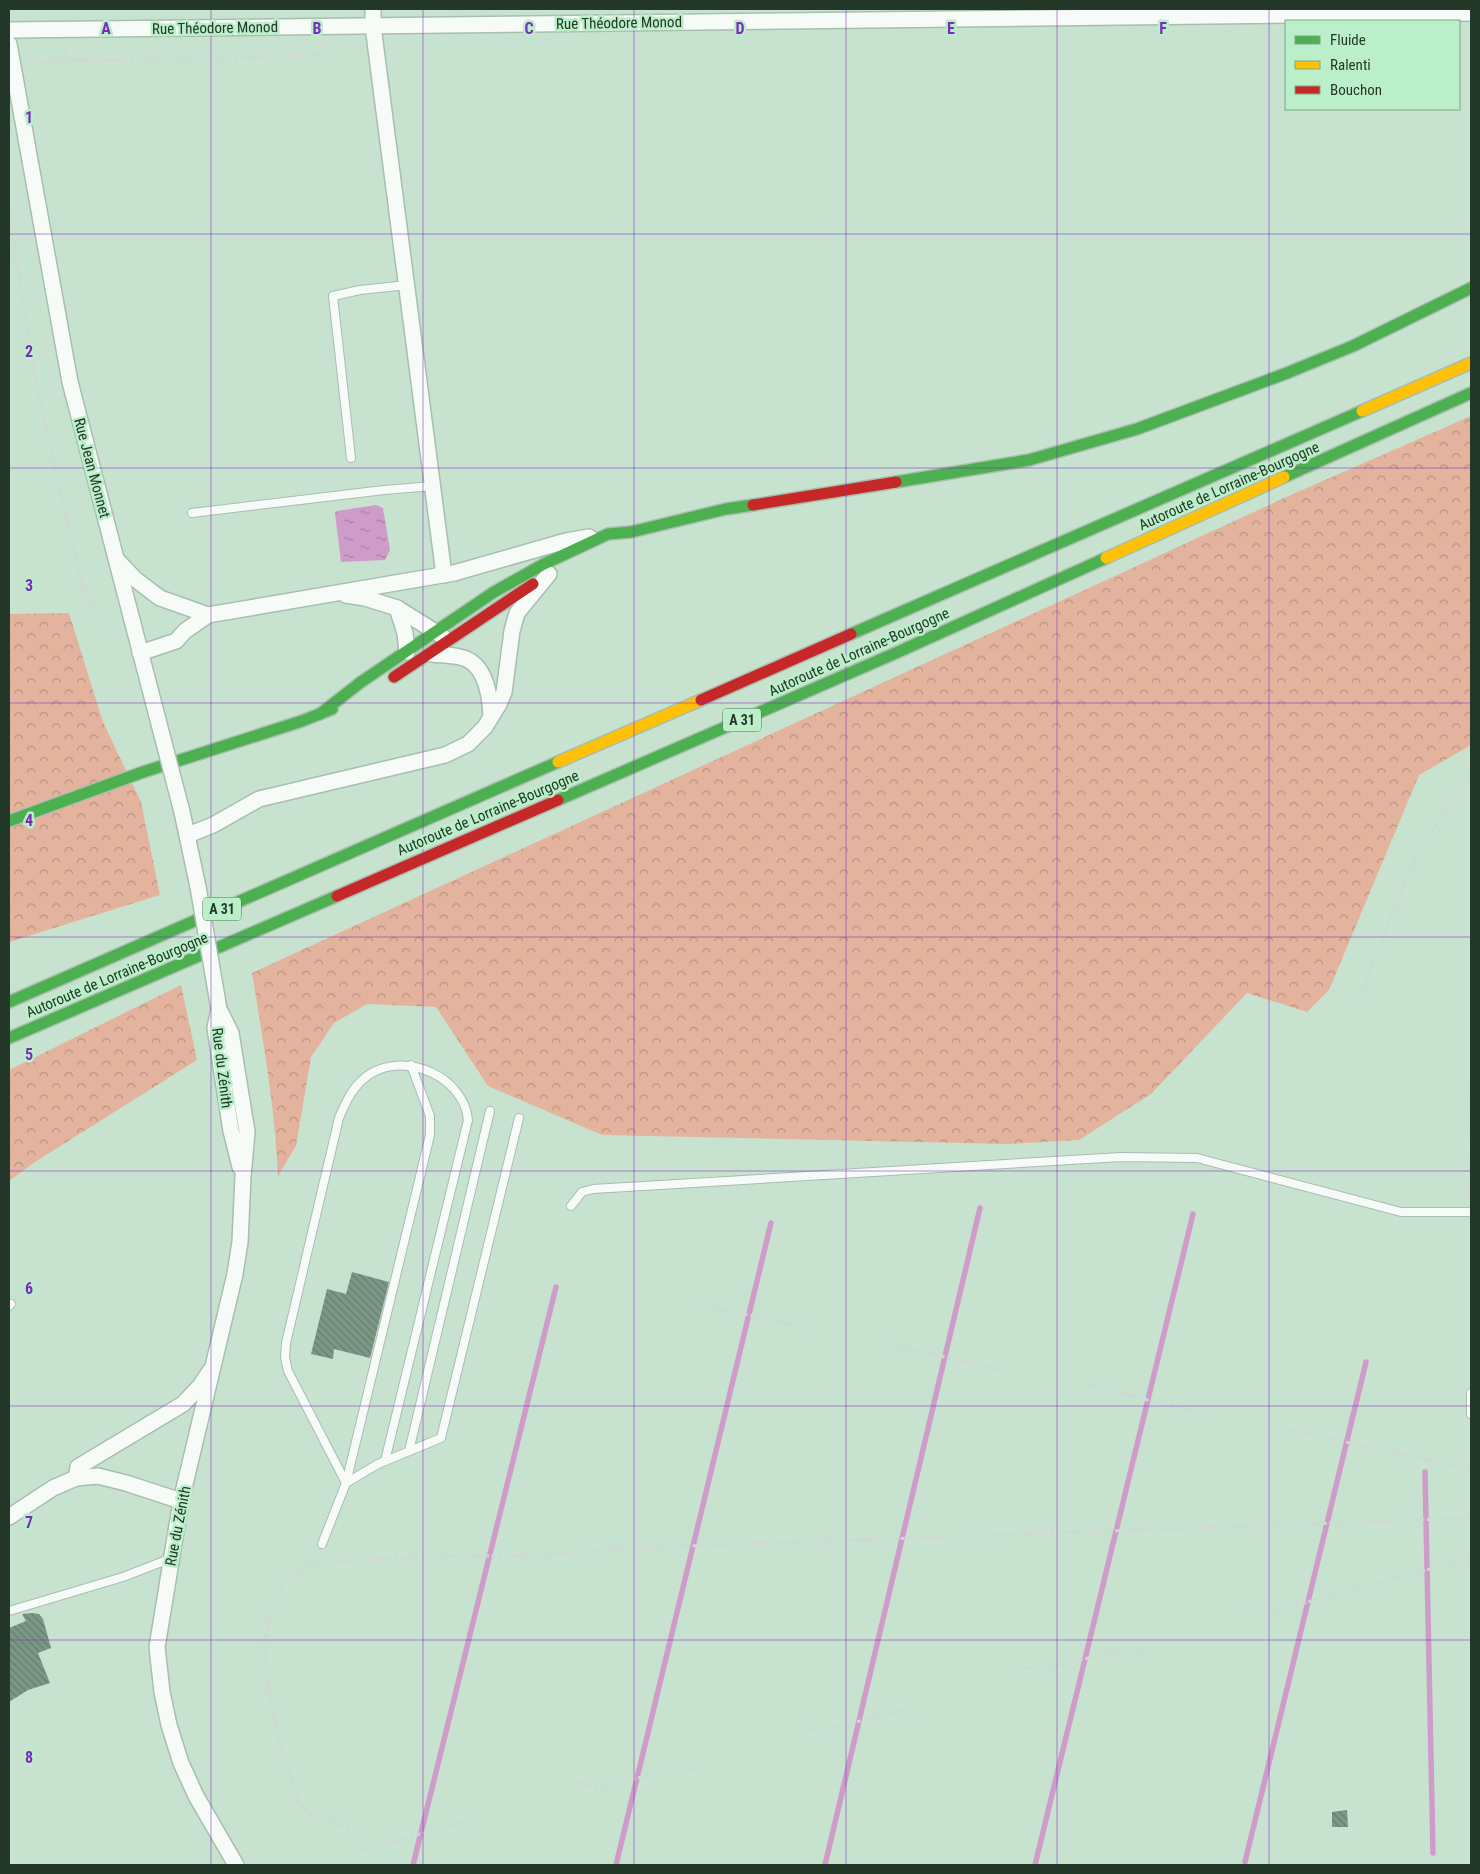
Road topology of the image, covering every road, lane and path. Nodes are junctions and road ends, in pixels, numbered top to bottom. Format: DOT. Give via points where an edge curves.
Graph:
graph roads {
  1 [pos="373,9"];
  2 [pos="1200,12"];
  3 [pos="1471,13"];
  4 [pos="373,26"];
  5 [pos="9,30"];
  6 [pos="320,38"];
  7 [pos="63,41"];
  8 [pos="9,44"];
  9 [pos="65,60"];
  10 [pos="23,63"];
  11 [pos="9,212"];
  12 [pos="407,285"];
  13 [pos="1471,288"];
  14 [pos="1471,363"];
  15 [pos="1471,393"];
  16 [pos="351,458"];
  17 [pos="433,486"];
  18 [pos="192,513"];
  19 [pos="631,532"];
  20 [pos="608,534"];
  21 [pos="116,560"];
  22 [pos="549,574"];
  23 [pos="444,575"];
  24 [pos="329,593"];
  25 [pos="397,608"];
  26 [pos="208,615"];
  27 [pos="132,622"];
  28 [pos="435,632"];
  29 [pos="450,639"];
  30 [pos="407,652"];
  31 [pos="140,653"];
  32 [pos="432,654"];
  33 [pos="382,684"];
  34 [pos="366,694"];
  35 [pos="320,714"];
  36 [pos="491,716"];
  37 [pos="1471,775"];
  38 [pos="9,821"];
  39 [pos="188,835"];
  40 [pos="198,887"];
  41 [pos="1359,998"];
  42 [pos="9,1002"];
  43 [pos="9,1038"];
  44 [pos="410,1065"];
  45 [pos="1471,1082"];
  46 [pos="490,1111"];
  47 [pos="519,1118"];
  48 [pos="1471,1138"];
  49 [pos="1471,1154"];
  50 [pos="571,1206"];
  51 [pos="1468,1212"];
  52 [pos="693,1303"];
  53 [pos="807,1328"];
  54 [pos="890,1344"];
  55 [pos="214,1366"];
  56 [pos="1004,1371"];
  57 [pos="1088,1385"];
  58 [pos="1470,1393"];
  59 [pos="1204,1414"];
  60 [pos="1471,1414"];
  61 [pos="1289,1430"];
  62 [pos="409,1451"];
  63 [pos="385,1461"];
  64 [pos="1471,1470"];
  65 [pos="76,1478"];
  66 [pos="346,1483"];
  67 [pos="181,1501"];
  68 [pos="9,1517"];
  69 [pos="1471,1518"];
  70 [pos="322,1544"];
  71 [pos="172,1558"];
  72 [pos="1471,1558"];
  73 [pos="1245,1609"];
  74 [pos="9,1611"];
  75 [pos="1146,1655"];
  76 [pos="1022,1667"];
  77 [pos="923,1714"];
  78 [pos="800,1727"];
  79 [pos="701,1771"];
  80 [pos="575,1782"];
  81 [pos="476,1826"];
  82 [pos="356,1830"];
  83 [pos="360,1850"];
  84 [pos="236,1865"];
  1 -- 4 [label="street"];
  2 -- 3 [label="street, Rue Théodore Monod"];
  2 -- 4 [label="street, Rue Théodore Monod"];
  4 -- 5 [label="street, Rue Théodore Monod"];
  4 -- 12 [label="street"];
  6 -- 9 [label="path" via="319,54"];
  7 -- 9 [label="path"];
  8 -- 21 [label="street, Rue Jean Monnet" via="70,382"];
  9 -- 10 [label="path"];
  11 -- 27 [label="path" via="36,384 83,589 101,626"];
  12 -- 16 [label="lane" via="332,296"];
  12 -- 17 [label="street"];
  13 -- 19 [label="main road" via="1353,346 1136,429 1029,460 726,509"];
  14 -- 42 [label="main road, Autoroute de Lorraine-Bourgogne / A 31"];
  15 -- 43 [label="main road, Autoroute de Lorraine-Bourgogne / A 31" via="898,652"];
  17 -- 18 [label="lane"];
  17 -- 23 [label="street"];
  19 -- 20 [label="main road"];
  19 -- 22 [label="main road"];
  20 -- 23 [label="street" via="566,541"];
  20 -- 28 [label="main road" via="502,587"];
  21 -- 26 [label="street" via="160,598"];
  21 -- 27 [label="street, Rue Jean Monnet"];
  22 -- 29 [label="main road"];
  22 -- 36 [label="street" via="517,613 504,692"];
  23 -- 24 [label="street"];
  24 -- 25 [label="street" via="365,598"];
  24 -- 26 [label="street"];
  25 -- 28 [label="street"];
  25 -- 30 [label="street"];
  26 -- 31 [label="street" via="176,641"];
  27 -- 31 [label="street, Rue Jean Monnet"];
  28 -- 29 [label="street"];
  28 -- 30 [label="main road"];
  29 -- 32 [label="main road"];
  30 -- 35 [label="main road"];
  31 -- 39 [label="street, Rue Jean Monnet, bridge"];
  32 -- 33 [label="main road"];
  32 -- 36 [label="street" via="462,657 476,667 490,696"];
  34 -- 35 [label="main road"];
  35 -- 38 [label="main road"];
  36 -- 39 [label="street" via="468,744 444,755 259,799"];
  37 -- 41 [label="path" via="1417,852"];
  39 -- 40 [label="street, Rue Jean Monnet"];
  40 -- 55 [label="street, Rue du Zénith, bridge" via="219,1010 231,1033 247,1132 240,1242"];
  44 -- 63 [label="lane" via="433,1073 447,1083 462,1098 468,1120"];
  44 -- 66 [label="lane" via="430,1116 430,1135"];
  44 -- 66 [label="lane" via="384,1067 370,1074 347,1100 339,1118 286,1343 288,1371"];
  45 -- 48 [label="path"];
  46 -- 62 [label="lane"];
  47 -- 62 [label="lane" via="441,1438"];
  49 -- 51 [label="path"];
  50 -- 51 [label="lane" via="582,1192 593,1189 1121,1157 1197,1158 1401,1212"];
  52 -- 53 [label="path"];
  54 -- 56 [label="path"];
  55 -- 65 [label="street" via="183,1404 78,1467"];
  55 -- 67 [label="street, Rue du Zénith"];
  57 -- 59 [label="path"];
  58 -- 60 [label="lane"];
  61 -- 64 [label="path"];
  62 -- 63 [label="lane"];
  63 -- 66 [label="lane"];
  65 -- 67 [label="street" via="98,1476 126,1482"];
  65 -- 68 [label="street" via="53,1488"];
  66 -- 70 [label="lane"];
  67 -- 71 [label="street, Rue du Zénith"];
  69 -- 82 [label="path" via="652,1547 544,1555 311,1563 283,1583 270,1616 264,1644 265,1668 279,1744 299,1802 308,1813"];
  71 -- 74 [label="lane" via="123,1577"];
  71 -- 84 [label="street, Rue du Zénith" via="157,1647 162,1692 181,1763"];
  72 -- 73 [label="path" via="1267,1613"];
  75 -- 76 [label="path" via="1121,1649 1044,1670"];
  77 -- 78 [label="path" via="903,1710 820,1731"];
  79 -- 80 [label="path" via="678,1768 597,1788"];
  81 -- 83 [label="path" via="462,1822"];
}
